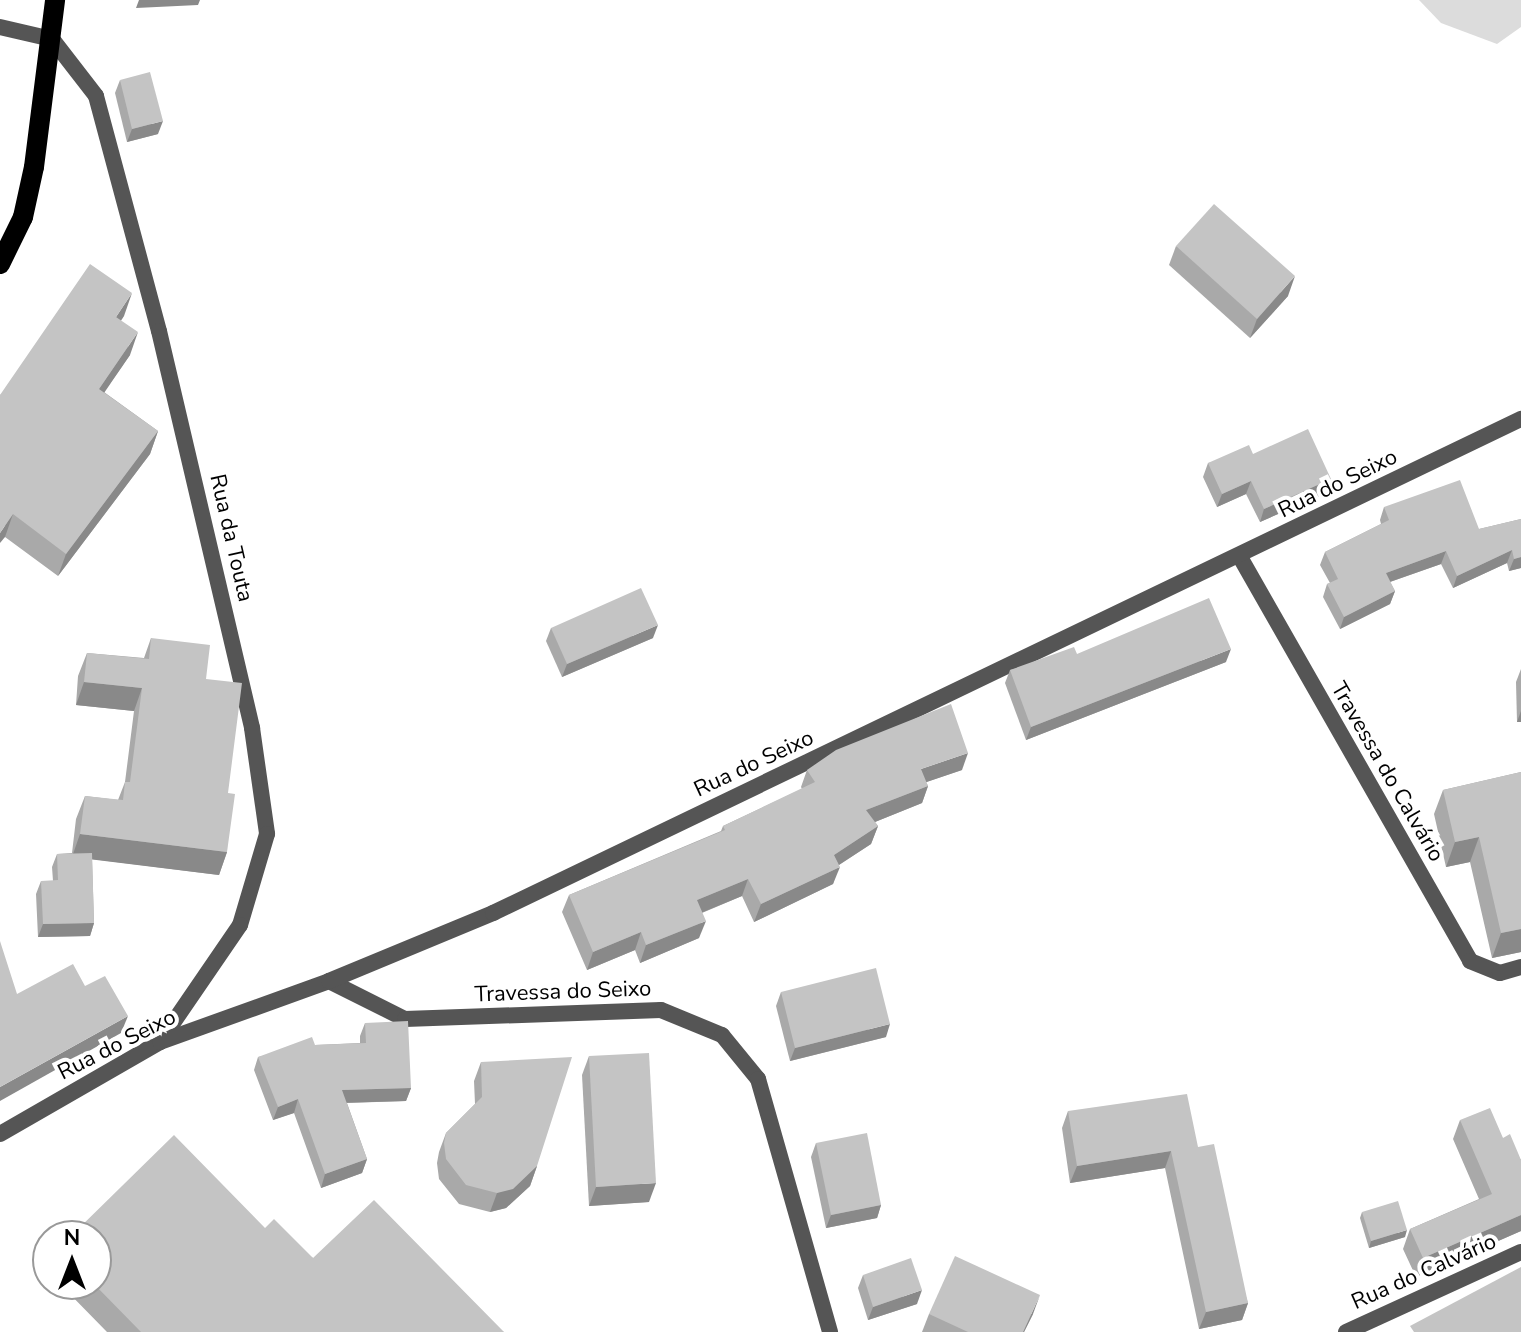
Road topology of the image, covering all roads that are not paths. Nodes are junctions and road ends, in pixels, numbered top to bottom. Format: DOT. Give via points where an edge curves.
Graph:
graph roads {
  1 [pos="55,0"];
  2 [pos="0,27"];
  3 [pos="52,39"];
  4 [pos="0,264"];
  5 [pos="1521,419"];
  6 [pos="1240,557"];
  7 [pos="1521,967"];
  8 [pos="329,981"];
  9 [pos="160,1042"];
  10 [pos="0,1134"];
  11 [pos="1521,1252"];
  12 [pos="830,1332"];
  13 [pos="1346,1332"];
  1 -- 3 [label="main road"];
  2 -- 3 [label="street"];
  3 -- 4 [label="main road" via="23,217"];
  3 -- 9 [label="street, Rua da Touta" via="96,96 195,479 252,728 267,834 240,925"];
  5 -- 6 [label="street, Rua do Seixo"];
  6 -- 7 [label="street, Travessa do Calvário" via="1470,961 1500,973"];
  6 -- 8 [label="street, Rua do Seixo" via="507,906"];
  8 -- 9 [label="street, Rua do Seixo"];
  8 -- 12 [label="street, Travessa do Seixo" via="405,1019 661,1010 722,1035 758,1079"];
  9 -- 10 [label="street, Rua do Seixo"];
  11 -- 13 [label="street, Rua do Calvário"];
}
